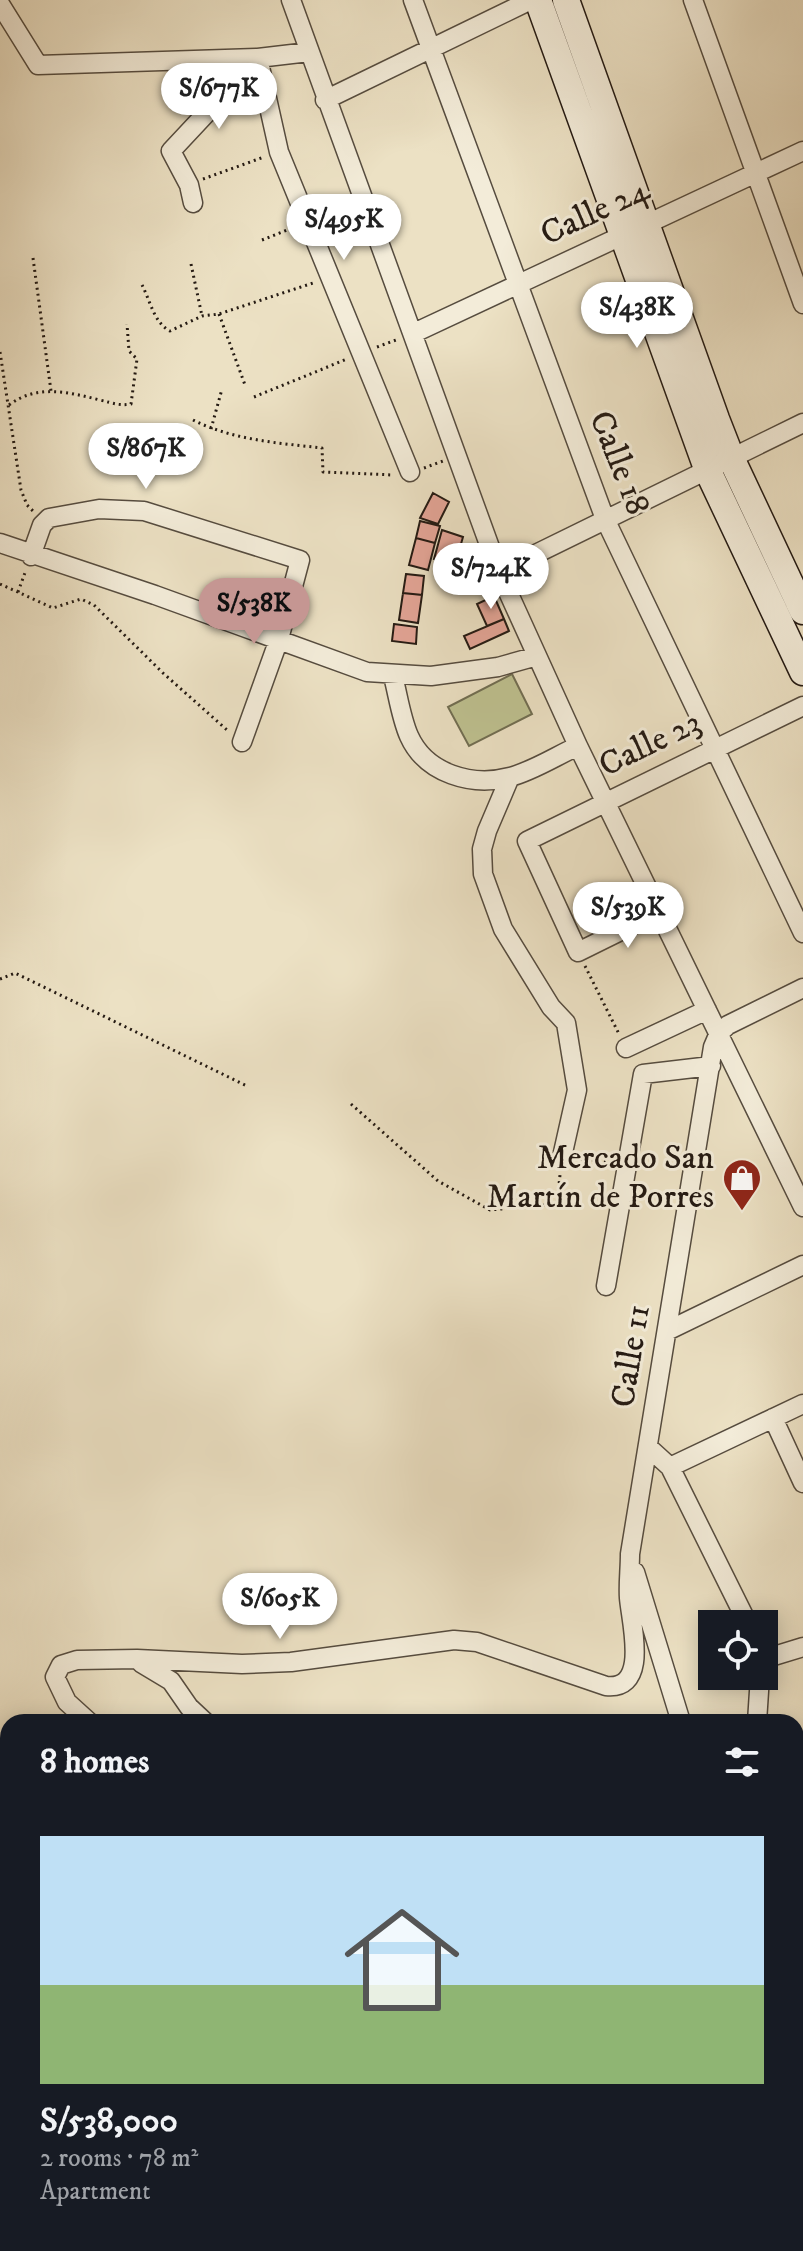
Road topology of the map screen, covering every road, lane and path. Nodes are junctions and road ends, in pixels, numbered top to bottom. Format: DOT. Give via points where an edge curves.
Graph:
graph roads {
  1 [pos="291,0"];
  2 [pos="413,0"];
  3 [pos="531,0"];
  4 [pos="538,0"];
  5 [pos="566,0"];
  6 [pos="693,0"];
  7 [pos="0,4"];
  8 [pos="430,48"];
  9 [pos="309,52"];
  10 [pos="258,58"];
  11 [pos="263,84"];
  12 [pos="325,100"];
  13 [pos="803,151"];
  14 [pos="279,152"];
  15 [pos="754,173"];
  16 [pos="191,194"];
  17 [pos="306,223"];
  18 [pos="633,230"];
  19 [pos="262,240"];
  20 [pos="33,258"];
  21 [pos="191,264"];
  22 [pos="328,278"];
  23 [pos="142,285"];
  24 [pos="515,285"];
  25 [pos="803,304"];
  26 [pos="219,314"];
  27 [pos="202,316"];
  28 [pos="127,324"];
  29 [pos="414,333"];
  30 [pos="0,352"];
  31 [pos="360,354"];
  32 [pos="245,385"];
  33 [pos="222,389"];
  34 [pos="51,391"];
  35 [pos="254,397"];
  36 [pos="9,405"];
  37 [pos="193,420"];
  38 [pos="803,423"];
  39 [pos="211,429"];
  40 [pos="456,457"];
  41 [pos="732,460"];
  42 [pos="708,471"];
  43 [pos="410,472"];
  44 [pos="49,518"];
  45 [pos="605,519"];
  46 [pos="0,543"];
  47 [pos="31,556"];
  48 [pos="499,572"];
  49 [pos="0,584"];
  50 [pos="18,592"];
  51 [pos="803,611"];
  52 [pos="279,639"];
  53 [pos="537,656"];
  54 [pos="803,672"];
  55 [pos="393,676"];
  56 [pos="803,706"];
  57 [pos="242,742"];
  58 [pos="578,746"];
  59 [pos="714,748"];
  60 [pos="510,777"];
  61 [pos="606,802"];
  62 [pos="659,912"];
  63 [pos="803,933"];
  64 [pos="578,952"];
  65 [pos="0,979"];
  66 [pos="803,988"];
  67 [pos="707,1010"];
  68 [pos="719,1033"];
  69 [pos="626,1048"];
  70 [pos="711,1066"];
  71 [pos="247,1086"];
  72 [pos="351,1104"];
  73 [pos="562,1157"];
  74 [pos="625,1163"];
  75 [pos="803,1207"];
  76 [pos="803,1265"];
  77 [pos="606,1286"];
  78 [pos="667,1331"];
  79 [pos="803,1404"];
  80 [pos="773,1418"];
  81 [pos="648,1447"];
  82 [pos="670,1467"];
  83 [pos="803,1483"];
  84 [pos="630,1554"];
  85 [pos="741,1610"];
  86 [pos="803,1647"];
  87 [pos="778,1655"];
  88 [pos="137,1659"];
  89 [pos="759,1690"];
  90 [pos="82,1714"];
  91 [pos="196,1714"];
  92 [pos="679,1714"];
  93 [pos="758,1714"];
  1 -- 9 [label="street"];
  2 -- 8 [label="street, Calle 18"];
  3 -- 8 [label="street"];
  4 -- 18 [label="main road"];
  5 -- 18 [label="main road"];
  6 -- 15 [label="street"];
  7 -- 10 [label="street" via="38,65"];
  8 -- 12 [label="street"];
  8 -- 24 [label="street, Calle 18"];
  9 -- 10 [label="street"];
  9 -- 12 [label="street"];
  10 -- 11 [label="street"];
  11 -- 14 [label="street"];
  11 -- 16 [label="street" via="229,89 171,151"];
  12 -- 29 [label="street"];
  13 -- 15 [label="street, Calle 24"];
  14 -- 16 [label="path"];
  14 -- 17 [label="street"];
  15 -- 18 [label="street, Calle 24"];
  15 -- 25 [label="street"];
  17 -- 19 [label="path"];
  17 -- 22 [label="street"];
  18 -- 24 [label="street, Calle 24"];
  18 -- 41 [label="main road"];
  18 -- 42 [label="main road"];
  20 -- 34 [label="path"];
  21 -- 27 [label="path"];
  22 -- 26 [label="path"];
  22 -- 31 [label="street"];
  23 -- 27 [label="path" via="165,329"];
  24 -- 29 [label="street, Calle 24"];
  24 -- 45 [label="street, Calle 18"];
  26 -- 27 [label="path"];
  26 -- 32 [label="path"];
  28 -- 34 [label="path" via="129,351 137,359 131,404"];
  29 -- 31 [label="path"];
  29 -- 40 [label="street"];
  30 -- 36 [label="path"];
  31 -- 35 [label="path"];
  31 -- 43 [label="street"];
  33 -- 39 [label="path"];
  34 -- 36 [label="path" via="24,394"];
  36 -- 44 [label="path" via="21,490 35,513"];
  37 -- 39 [label="path"];
  38 -- 41 [label="street"];
  39 -- 43 [label="path" via="263,442 322,448 323,472"];
  40 -- 43 [label="path"];
  40 -- 48 [label="street"];
  41 -- 42 [label="street"];
  41 -- 51 [label="main road"];
  42 -- 45 [label="street"];
  42 -- 54 [label="main road"];
  44 -- 47 [label="street"];
  44 -- 52 [label="street" via="99,509 144,511 300,560"];
  45 -- 48 [label="street"];
  45 -- 59 [label="street, Calle 18"];
  46 -- 47 [label="street"];
  47 -- 50 [label="path"];
  47 -- 52 [label="street"];
  48 -- 53 [label="street"];
  49 -- 50 [label="path"];
  50 -- 57 [label="path" via="53,608 81,599 94,605"];
  52 -- 55 [label="street" via="367,672"];
  52 -- 57 [label="street"];
  53 -- 55 [label="street" via="498,667"];
  53 -- 58 [label="street"];
  55 -- 60 [label="street" via="409,736 424,758 443,772 474,780"];
  56 -- 59 [label="street, Calle 23"];
  58 -- 60 [label="street"];
  58 -- 61 [label="street"];
  59 -- 61 [label="street, Calle 23"];
  59 -- 63 [label="street, Calle 18"];
  60 -- 73 [label="street" via="487,831 483,874 503,929 566,1023 577,1090"];
  61 -- 62 [label="street"];
  61 -- 64 [label="street, Calle 23" via="527,841"];
  62 -- 64 [label="street"];
  62 -- 67 [label="street"];
  64 -- 69 [label="path"];
  65 -- 71 [label="path" via="15,973"];
  66 -- 68 [label="street"];
  67 -- 68 [label="street"];
  67 -- 69 [label="street"];
  68 -- 70 [label="street, Calle 11"];
  68 -- 75 [label="street"];
  70 -- 74 [label="street" via="643,1074"];
  70 -- 78 [label="street, Calle 11"];
  72 -- 73 [label="path" via="438,1181 490,1210 557,1204"];
  73 -- 74 [label="path"];
  74 -- 77 [label="street"];
  76 -- 78 [label="street"];
  78 -- 81 [label="street, Calle 11"];
  79 -- 80 [label="street"];
  80 -- 82 [label="street"];
  80 -- 83 [label="street"];
  81 -- 82 [label="street"];
  81 -- 84 [label="street, Calle 11"];
  82 -- 85 [label="street"];
  84 -- 88 [label="street, Calle 11" via="636,1659 620,1684 606,1686 477,1642 454,1640 291,1662"];
  84 -- 92 [label="street"];
  86 -- 87 [label="street"];
  88 -- 90 [label="street" via="61,1665 55,1677 59,1690"];
  88 -- 91 [label="street" via="171,1681"];
  89 -- 93 [label="street"];
}
